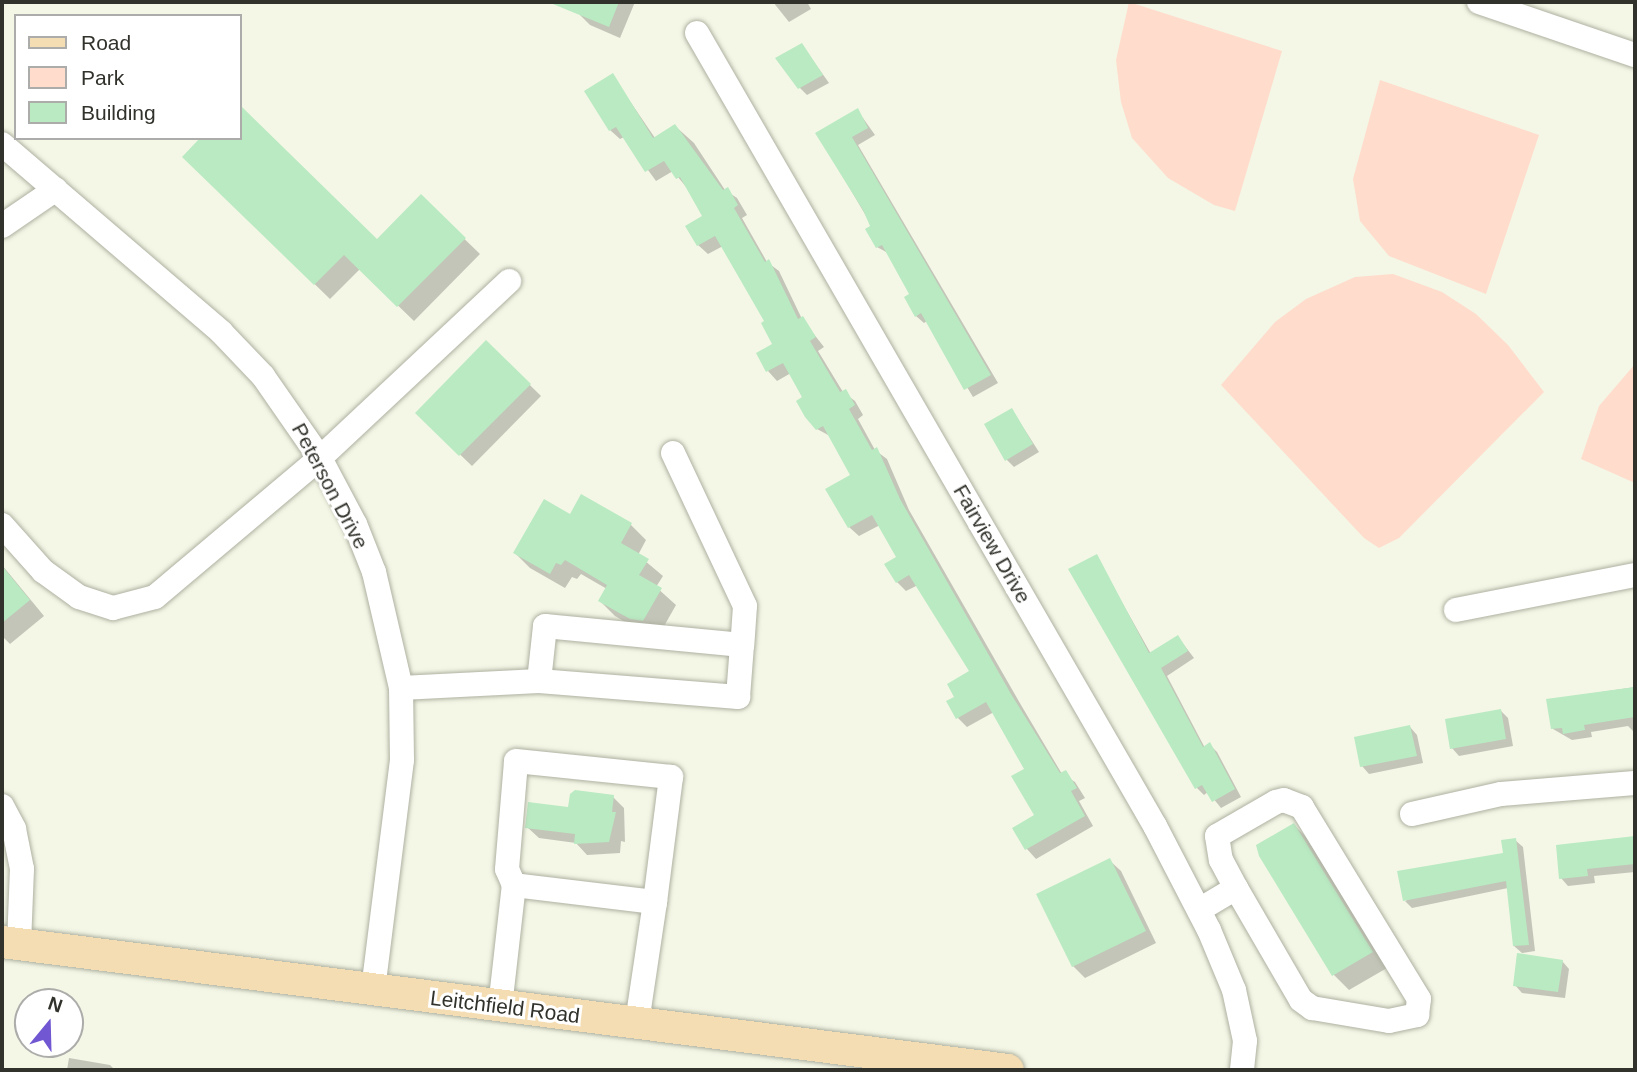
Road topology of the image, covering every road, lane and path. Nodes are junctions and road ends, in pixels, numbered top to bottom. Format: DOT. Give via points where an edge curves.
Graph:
graph roads {
  1 [pos="1479,2"];
  2 [pos="697,33"];
  3 [pos="1635,55"];
  4 [pos="2,144"];
  5 [pos="56,189"];
  6 [pos="2,226"];
  7 [pos="509,281"];
  8 [pos="673,453"];
  9 [pos="320,458"];
  10 [pos="2,525"];
  11 [pos="1635,575"];
  12 [pos="1456,610"];
  13 [pos="742,645"];
  14 [pos="538,681"];
  15 [pos="401,688"];
  16 [pos="1635,783"];
  17 [pos="2,806"];
  18 [pos="1412,814"];
  19 [pos="514,885"];
  20 [pos="1236,888"];
  21 [pos="655,902"];
  22 [pos="1199,910"];
  23 [pos="10,944"];
  24 [pos="373,990"];
  25 [pos="500,1007"];
  26 [pos="637,1023"];
  27 [pos="900,1063"];
  28 [pos="1008,1070"];
  29 [pos="1242,1070"];
  1 -- 3 [label="street"];
  2 -- 22 [label="street, Fairview Drive" via="1155,826"];
  4 -- 5 [label="street, Peterson Drive"];
  5 -- 6 [label="street"];
  5 -- 9 [label="street, Peterson Drive" via="228,339 263,376"];
  7 -- 9 [label="street"];
  8 -- 13 [label="street" via="744,606"];
  9 -- 10 [label="street" via="155,597 113,608 79,597 43,571"];
  9 -- 15 [label="street, Peterson Drive" via="374,572"];
  11 -- 12 [label="street"];
  13 -- 14 [label="street" via="738,697"];
  13 -- 14 [label="street" via="545,626"];
  14 -- 15 [label="street"];
  15 -- 24 [label="street, Peterson Drive" via="402,760"];
  16 -- 18 [label="street" via="1501,794"];
  17 -- 23 [label="street" via="14,829 22,869"];
  19 -- 21 [label="street"];
  19 -- 21 [label="street" via="507,869 516,761 671,777"];
  19 -- 25 [label="street"];
  20 -- 20 [label="street" via="1301,1000 1312,1008 1389,1021 1417,1015 1419,999 1302,807 1276,802 1217,836 1221,860"];
  20 -- 22 [label="street"];
  21 -- 26 [label="street"];
  22 -- 29 [label="street, Fairview Drive" via="1234,990 1245,1041"];
  23 -- 24 [label="main road, Leitchfield Road"];
  24 -- 25 [label="main road, Leitchfield Road"];
  25 -- 26 [label="main road, Leitchfield Road"];
  26 -- 27 [label="main road, Leitchfield Road"];
  27 -- 28 [label="main road, Leitchfield Road"];
}
